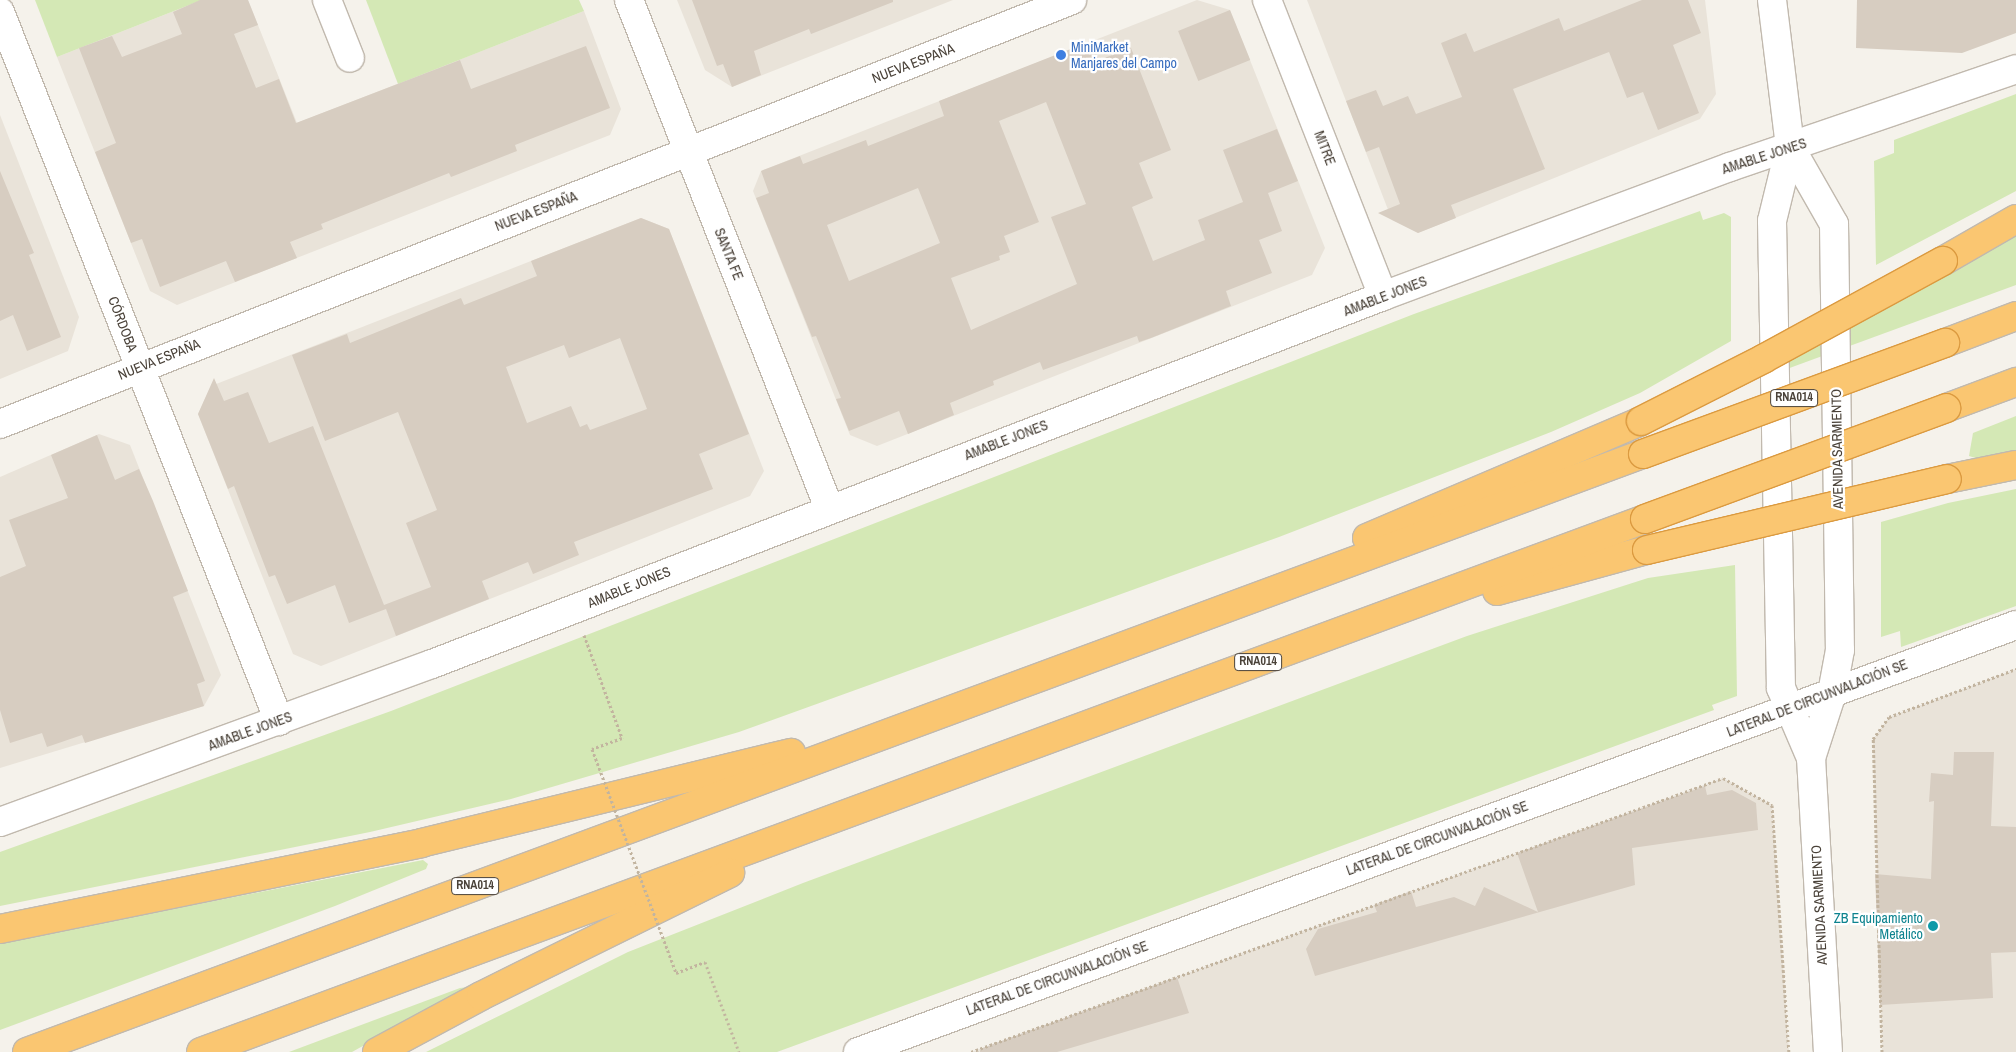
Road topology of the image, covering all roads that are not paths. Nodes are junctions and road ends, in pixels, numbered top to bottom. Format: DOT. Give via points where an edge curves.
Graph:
graph roads {
  1 [pos="328,0"];
  2 [pos="629,0"];
  3 [pos="1072,0"];
  4 [pos="1267,0"];
  5 [pos="1772,0"];
  6 [pos="0,12"];
  7 [pos="350,58"];
  8 [pos="2016,69"];
  9 [pos="1790,147"];
  10 [pos="688,151"];
  11 [pos="2016,219"];
  12 [pos="1383,296"];
  13 [pos="2016,316"];
  14 [pos="140,366"];
  15 [pos="2016,382"];
  16 [pos="0,424"];
  17 [pos="2016,466"];
  18 [pos="829,508"];
  19 [pos="2016,625"];
  20 [pos="1332,636"];
  21 [pos="1063,670"];
  22 [pos="1832,693"];
  23 [pos="1788,709"];
  24 [pos="279,721"];
  25 [pos="924,721"];
  26 [pos="1811,758"];
  27 [pos="870,805"];
  28 [pos="0,822"];
  29 [pos="0,928"];
  30 [pos="27,1052"];
  31 [pos="201,1052"];
  32 [pos="377,1052"];
  33 [pos="858,1052"];
  34 [pos="1828,1052"];
  1 -- 7 [label="street"];
  2 -- 10 [label="street, SANTA FE"];
  3 -- 10 [label="street, NUEVA ESPAÑA"];
  4 -- 12 [label="street, MITRE"];
  5 -- 9 [label="street, AVENIDA SARMIENTO"];
  6 -- 14 [label="street, CÓRDOBA"];
  8 -- 9 [label="street, AMABLE JONES"];
  9 -- 12 [label="street, AMABLE JONES"];
  9 -- 22 [label="street, AVENIDA SARMIENTO" via="1834,224 1840,650"];
  9 -- 23 [label="street, AVENIDA SARMIENTO" via="1772,221 1781,688"];
  10 -- 14 [label="street, NUEVA ESPAÑA"];
  10 -- 18 [label="street, SANTA FE"];
  11 -- 21 [label="highway, bridge" via="1763,359 1641,420"];
  12 -- 18 [label="street, AMABLE JONES"];
  13 -- 21 [label="highway, RNA014, bridge"];
  14 -- 16 [label="street, NUEVA ESPAÑA"];
  14 -- 24 [label="street, CÓRDOBA"];
  15 -- 20 [label="highway, RNA014, bridge"];
  17 -- 20 [label="highway, bridge" via="1947,479 1647,550"];
  18 -- 24 [label="street, AMABLE JONES"];
  19 -- 22 [label="street, LATERAL DE CIRCUNVALACIÓN SE"];
  20 -- 27 [label="highway, RNA014"];
  21 -- 25 [label="highway, RNA014"];
  22 -- 23 [label="street, LATERAL DE CIRCUNVALACIÓN SE"];
  22 -- 26 [label="street, AVENIDA SARMIENTO"];
  23 -- 26 [label="street, AVENIDA SARMIENTO"];
  23 -- 33 [label="street, LATERAL DE CIRCUNVALACIÓN SE"];
  24 -- 28 [label="street, AMABLE JONES"];
  25 -- 29 [label="highway" via="439,839"];
  25 -- 30 [label="highway, RNA014"];
  26 -- 34 [label="street, AVENIDA SARMIENTO"];
  27 -- 31 [label="highway, RNA014"];
  27 -- 32 [label="highway" via="481,996"];
}
